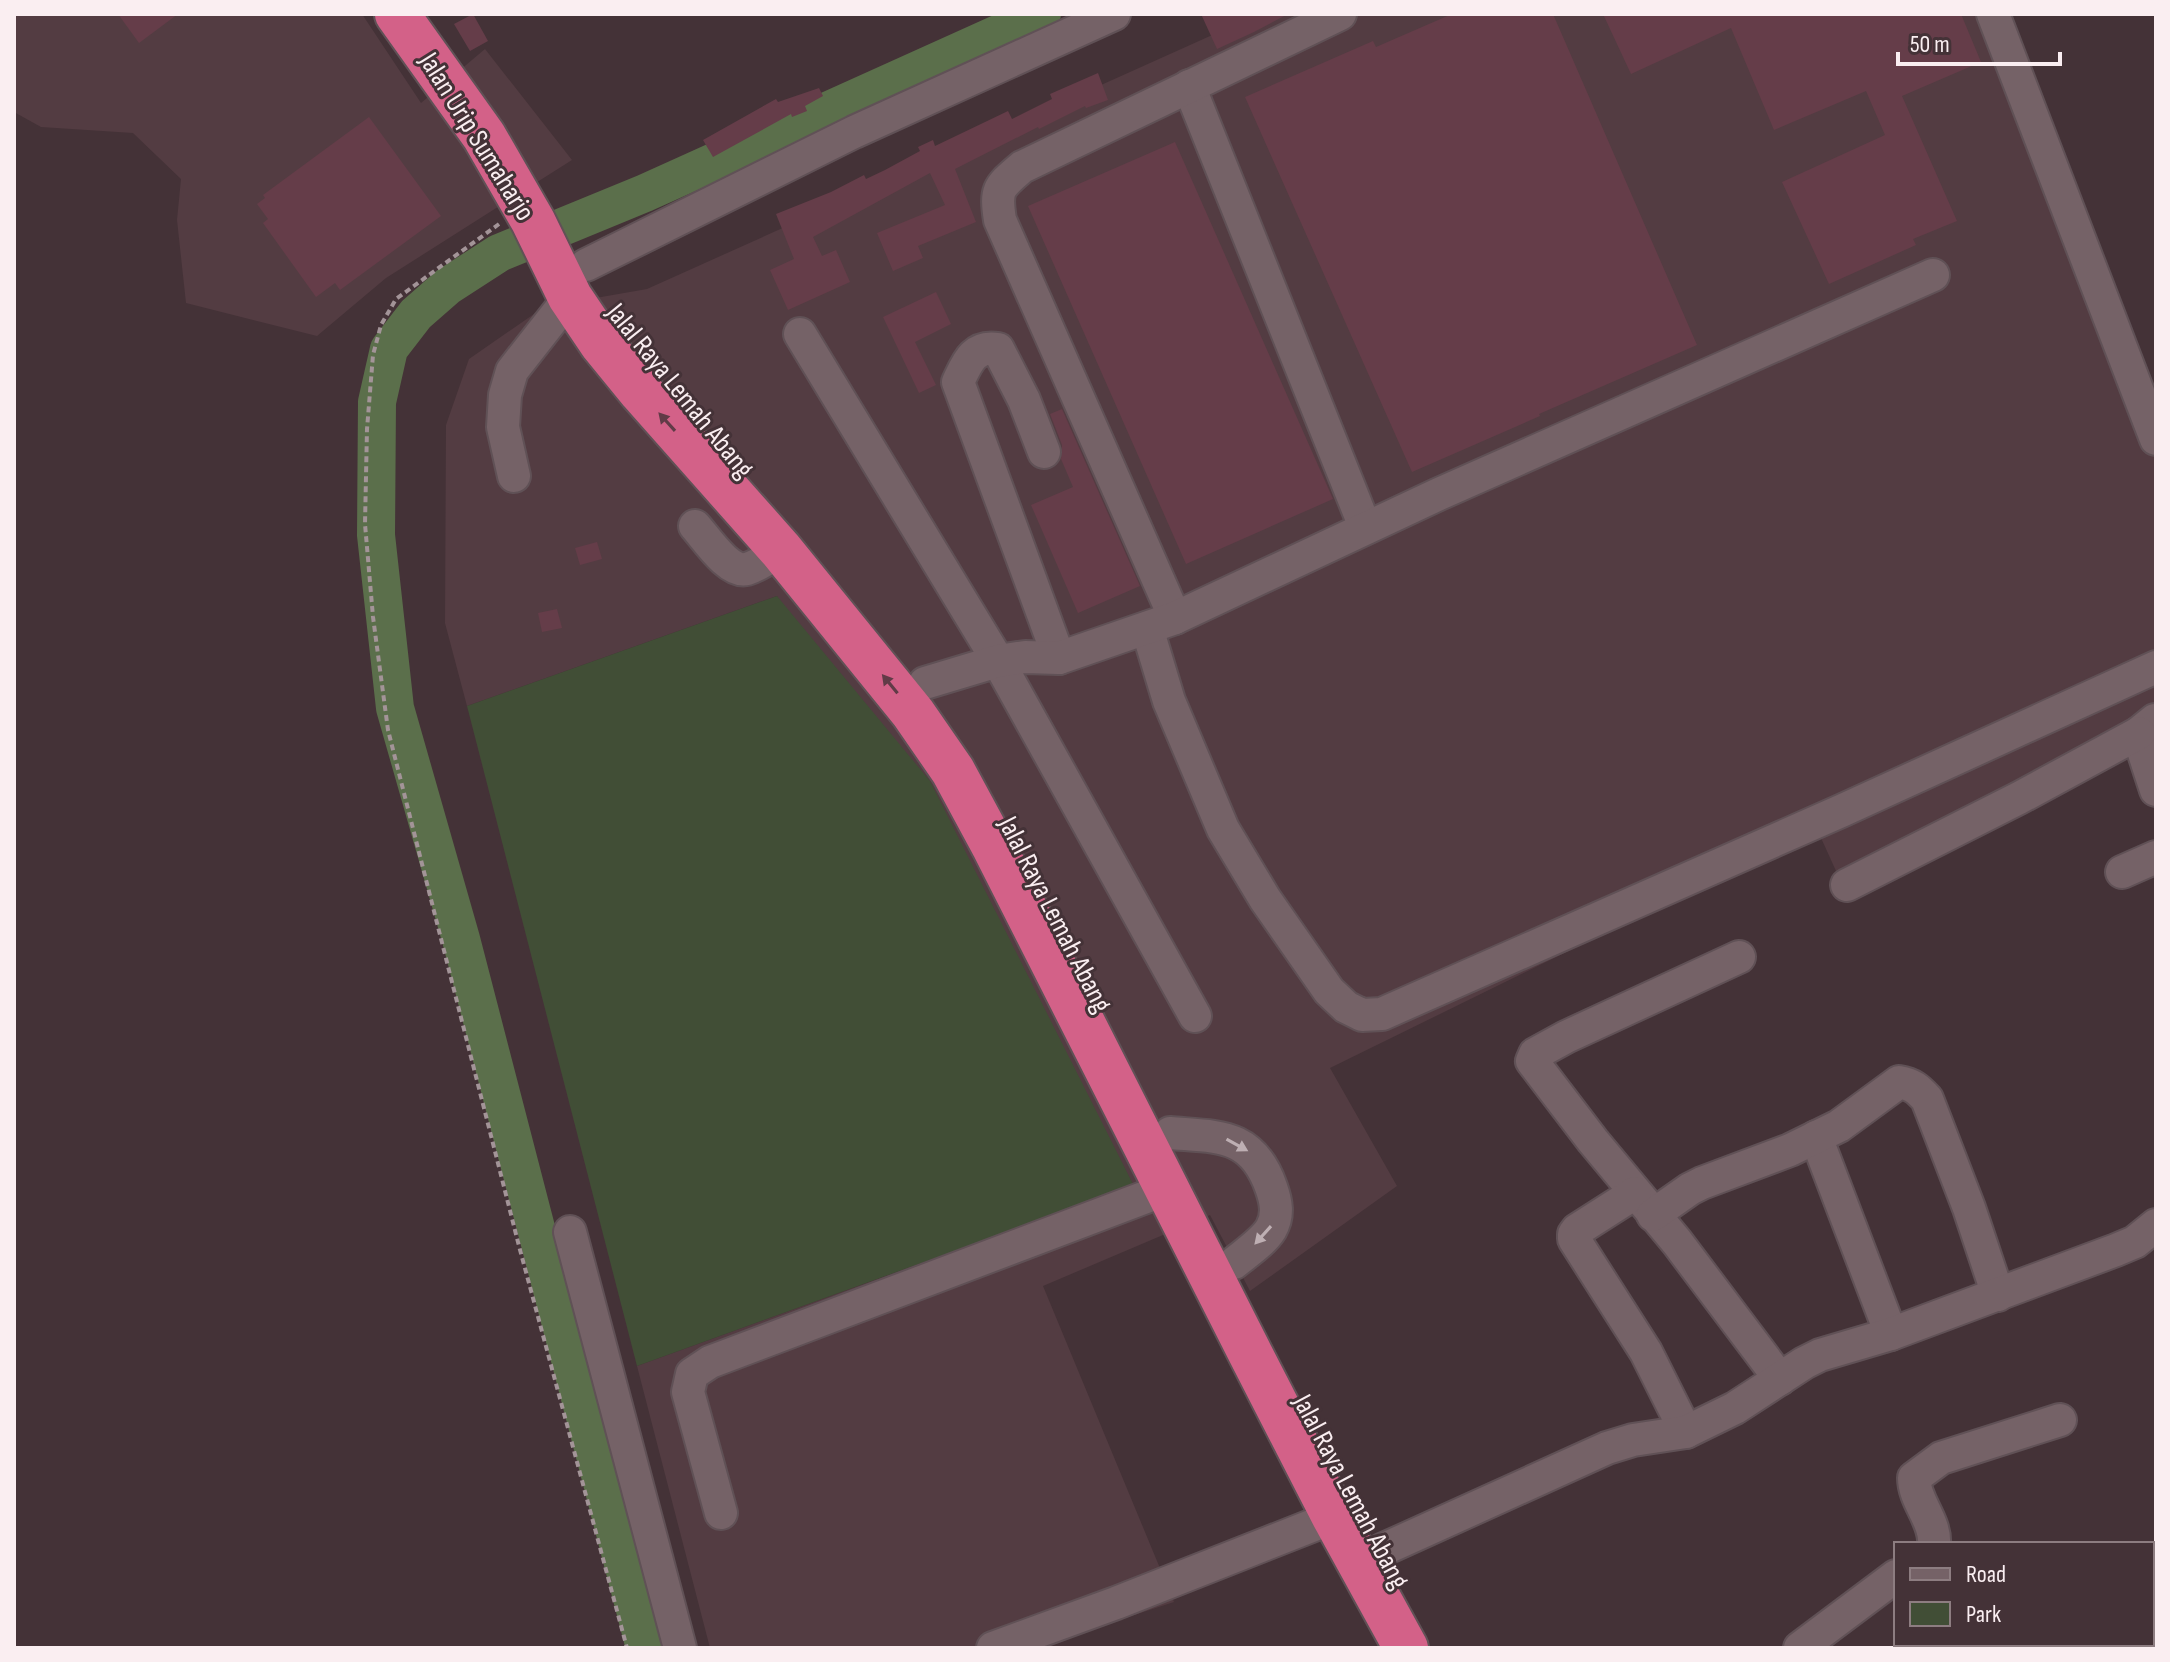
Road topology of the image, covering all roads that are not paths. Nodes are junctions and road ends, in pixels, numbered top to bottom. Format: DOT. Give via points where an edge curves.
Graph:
graph roads {
  1 [pos="397,14"];
  2 [pos="427,14"];
  3 [pos="1114,14"];
  4 [pos="1340,14"];
  5 [pos="1993,14"];
  6 [pos="1189,86"];
  7 [pos="527,217"];
  8 [pos="571,268"];
  9 [pos="1933,275"];
  10 [pos="800,334"];
  11 [pos="2156,439"];
  12 [pos="1044,452"];
  13 [pos="514,476"];
  14 [pos="695,526"];
  15 [pos="1365,527"];
  16 [pos="781,550"];
  17 [pos="1161,623"];
  18 [pos="1059,658"];
  19 [pos="998,661"];
  20 [pos="2156,667"];
  21 [pos="925,683"];
  22 [pos="2147,726"];
  23 [pos="2156,790"];
  24 [pos="2156,857"];
  25 [pos="2122,872"];
  26 [pos="1847,885"];
  27 [pos="1739,957"];
  28 [pos="1195,1016"];
  29 [pos="1170,1133"];
  30 [pos="1816,1137"];
  31 [pos="1167,1189"];
  32 [pos="1644,1204"];
  33 [pos="2156,1225"];
  34 [pos="570,1232"];
  35 [pos="1234,1263"];
  36 [pos="1998,1295"];
  37 [pos="1891,1334"];
  38 [pos="1780,1379"];
  39 [pos="2060,1420"];
  40 [pos="1686,1432"];
  41 [pos="721,1513"];
  42 [pos="1334,1517"];
  43 [pos="1934,1542"];
  44 [pos="1382,1550"];
  45 [pos="1894,1578"];
  46 [pos="680,1648"];
  47 [pos="993,1648"];
  48 [pos="1406,1648"];
  49 [pos="1435,1648"];
  50 [pos="1800,1648"];
  1 -- 7 [label="highway, Jalan Urip Sumaharjo" via="484,136"];
  2 -- 7 [label="highway, Jalan Urip Sumaharjo" via="493,109"];
  3 -- 8 [label="street"];
  4 -- 6 [label="street"];
  5 -- 11 [label="street"];
  6 -- 15 [label="street"];
  6 -- 17 [label="street" via="1022,167 1001,185 997,201 1000,220"];
  7 -- 8 [label="highway, Jalan Urip Sumaharjo"];
  8 -- 13 [label="street" via="508,383 503,427"];
  16 -- 8 [label="highway, Jalal Raya Lemah Abang, one-way" via="601,343"];
  8 -- 21 [label="highway, Jalal Raya Lemah Abang" via="600,291"];
  9 -- 15 [label="street"];
  10 -- 19 [label="street"];
  12 -- 18 [label="street" via="998,349 969,357 958,382"];
  14 -- 16 [label="street" via="737,570"];
  15 -- 17 [label="street"];
  31 -- 16 [label="highway, Jalal Raya Lemah Abang, one-way" via="953,771 913,713"];
  17 -- 18 [label="street"];
  17 -- 20 [label="street" via="1169,701 1223,829 1322,981 1346,1007 1362,1015 1382,1014"];
  18 -- 19 [label="street"];
  19 -- 21 [label="street"];
  19 -- 28 [label="street"];
  21 -- 29 [label="highway, Jalal Raya Lemah Abang" via="1000,804"];
  22 -- 23 [label="street"];
  22 -- 26 [label="street"];
  24 -- 25 [label="street"];
  27 -- 32 [label="street" via="1532,1058"];
  29 -- 35 [label="highway, Jalal Raya Lemah Abang"];
  29 -- 35 [label="street, one-way" via="1237,1142 1267,1176 1277,1216 1270,1230"];
  30 -- 32 [label="street"];
  30 -- 36 [label="street" via="1899,1082 1919,1089 1969,1208"];
  30 -- 37 [label="street"];
  31 -- 41 [label="street" via="710,1362 692,1374 688,1392"];
  31 -- 42 [label="highway, Jalal Raya Lemah Abang"];
  32 -- 38 [label="street"];
  32 -- 40 [label="street" via="1577,1230 1574,1239 1637,1336"];
  33 -- 36 [label="street" via="2135,1242"];
  34 -- 46 [label="street"];
  35 -- 44 [label="highway, Jalal Raya Lemah Abang"];
  36 -- 37 [label="street"];
  37 -- 38 [label="street" via="1820,1355"];
  38 -- 40 [label="street"];
  39 -- 43 [label="street" via="1941,1458 1920,1472 1914,1487"];
  40 -- 44 [label="street" via="1607,1448"];
  42 -- 47 [label="street"];
  42 -- 48 [label="highway, Jalal Raya Lemah Abang"];
  44 -- 49 [label="highway, Jalal Raya Lemah Abang"];
  45 -- 50 [label="street"];
}
